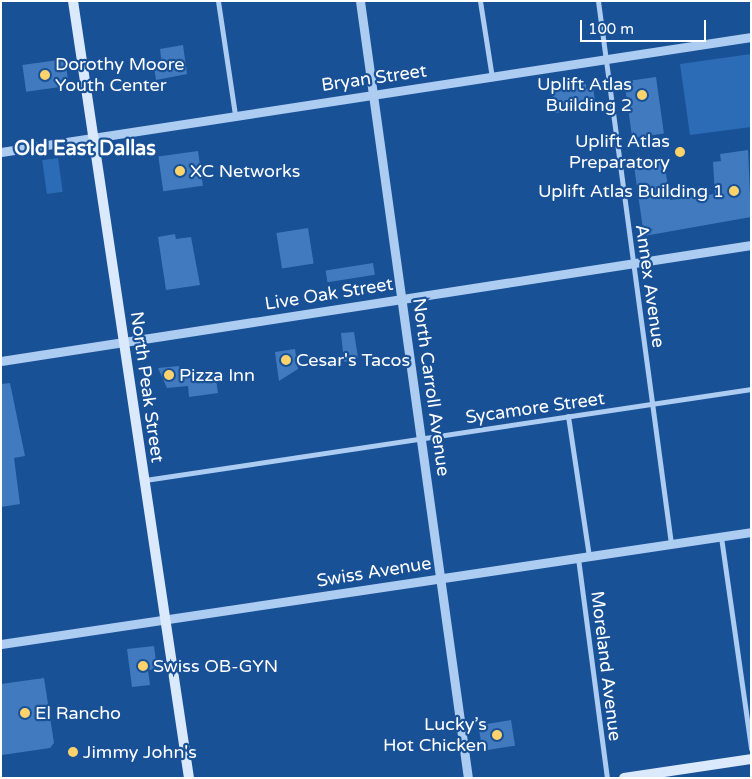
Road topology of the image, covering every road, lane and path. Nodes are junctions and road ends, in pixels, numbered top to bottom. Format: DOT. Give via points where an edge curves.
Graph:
graph roads {
  1 [pos="72,1"];
  2 [pos="218,1"];
  3 [pos="360,1"];
  4 [pos="480,1"];
  5 [pos="598,1"];
  6 [pos="751,37"];
  7 [pos="606,61"];
  8 [pos="492,79"];
  9 [pos="374,94"];
  10 [pos="235,115"];
  11 [pos="93,138"];
  12 [pos="1,152"];
  13 [pos="751,245"];
  14 [pos="632,262"];
  15 [pos="402,299"];
  16 [pos="125,343"];
  17 [pos="1,361"];
  18 [pos="751,389"];
  19 [pos="653,405"];
  20 [pos="568,416"];
  21 [pos="422,438"];
  22 [pos="144,480"];
  23 [pos="751,532"];
  24 [pos="721,536"];
  25 [pos="671,544"];
  26 [pos="589,556"];
  27 [pos="578,558"];
  28 [pos="442,578"];
  29 [pos="165,620"];
  30 [pos="1,644"];
  31 [pos="751,749"];
  32 [pos="751,759"];
  33 [pos="189,778"];
  34 [pos="468,778"];
  35 [pos="607,778"];
  36 [pos="624,778"];
  1 -- 11 [label="main road, North Peak Street"];
  2 -- 10 [label="street"];
  3 -- 9 [label="street, North Carroll Avenue"];
  4 -- 8 [label="street"];
  5 -- 7 [label="street, Annex Avenue"];
  6 -- 7 [label="street, Bryan Street"];
  7 -- 8 [label="street, Bryan Street"];
  7 -- 14 [label="street, Annex Avenue"];
  8 -- 9 [label="street, Bryan Street"];
  9 -- 10 [label="street, Bryan Street"];
  9 -- 15 [label="street, North Carroll Avenue"];
  10 -- 11 [label="street, Bryan Street"];
  11 -- 12 [label="street, Bryan Street"];
  11 -- 16 [label="main road, North Peak Street"];
  13 -- 14 [label="street, Live Oak Street"];
  14 -- 15 [label="street, Live Oak Street"];
  14 -- 19 [label="street, Annex Avenue"];
  15 -- 16 [label="street, Live Oak Street"];
  15 -- 21 [label="street, North Carroll Avenue"];
  16 -- 17 [label="street, Live Oak Street"];
  16 -- 22 [label="main road, North Peak Street"];
  18 -- 19 [label="street, Sycamore Street"];
  19 -- 20 [label="street, Sycamore Street"];
  19 -- 25 [label="street, Annex Avenue"];
  20 -- 21 [label="street, Sycamore Street"];
  20 -- 26 [label="street"];
  21 -- 22 [label="street, Sycamore Street"];
  21 -- 28 [label="street, North Carroll Avenue"];
  22 -- 29 [label="main road, North Peak Street"];
  23 -- 24 [label="street, Swiss Avenue"];
  24 -- 25 [label="street, Swiss Avenue"];
  24 -- 31 [label="street"];
  25 -- 26 [label="street, Swiss Avenue"];
  26 -- 27 [label="street, Swiss Avenue"];
  27 -- 28 [label="street, Swiss Avenue"];
  27 -- 35 [label="street, Moreland Avenue"];
  28 -- 29 [label="street, Swiss Avenue"];
  28 -- 34 [label="street, North Carroll Avenue"];
  29 -- 30 [label="street, Swiss Avenue"];
  29 -- 33 [label="main road, North Peak Street"];
  32 -- 36 [label="main road"];
}
